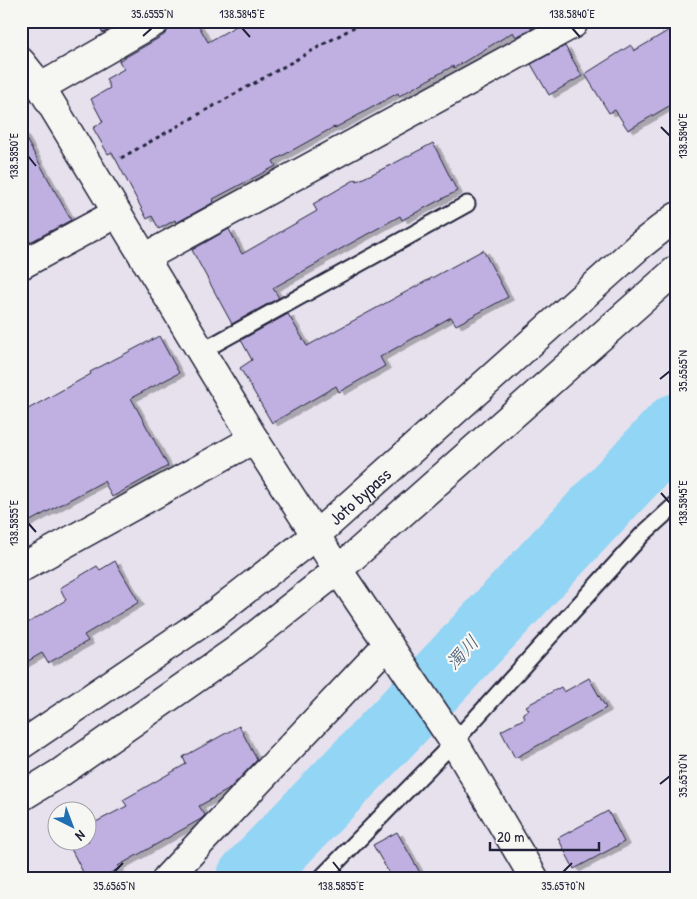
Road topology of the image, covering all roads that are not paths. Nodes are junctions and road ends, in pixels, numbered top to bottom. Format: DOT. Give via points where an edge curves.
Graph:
graph roads {
  1 [pos="156,21"];
  2 [pos="571,21"];
  3 [pos="21,62"];
  4 [pos="41,87"];
  5 [pos="468,204"];
  6 [pos="116,213"];
  7 [pos="676,217"];
  8 [pos="144,258"];
  9 [pos="21,265"];
  10 [pos="676,270"];
  11 [pos="202,351"];
  12 [pos="254,439"];
  13 [pos="676,504"];
  14 [pos="316,535"];
  15 [pos="21,568"];
  16 [pos="338,570"];
  17 [pos="388,644"];
  18 [pos="454,742"];
  19 [pos="21,745"];
  20 [pos="21,797"];
  21 [pos="167,878"];
  22 [pos="321,878"];
  23 [pos="534,878"];
  1 -- 4 [label="main road"];
  2 -- 8 [label="main road" via="573,24"];
  3 -- 4 [label="main road"];
  4 -- 6 [label="main road"];
  5 -- 11 [label="lane"];
  6 -- 8 [label="main road"];
  6 -- 9 [label="main road"];
  7 -- 14 [label="main road, Joto bypass" via="638,247"];
  8 -- 11 [label="main road"];
  10 -- 16 [label="main road"];
  11 -- 12 [label="main road"];
  12 -- 14 [label="main road"];
  12 -- 15 [label="main road"];
  13 -- 18 [label="lane" via="642,535"];
  14 -- 16 [label="main road"];
  14 -- 19 [label="main road, Joto bypass" via="212,616"];
  16 -- 17 [label="main road"];
  16 -- 20 [label="main road" via="238,648"];
  17 -- 18 [label="main road"];
  17 -- 21 [label="main road"];
  18 -- 22 [label="lane"];
  18 -- 23 [label="main road"];
}
